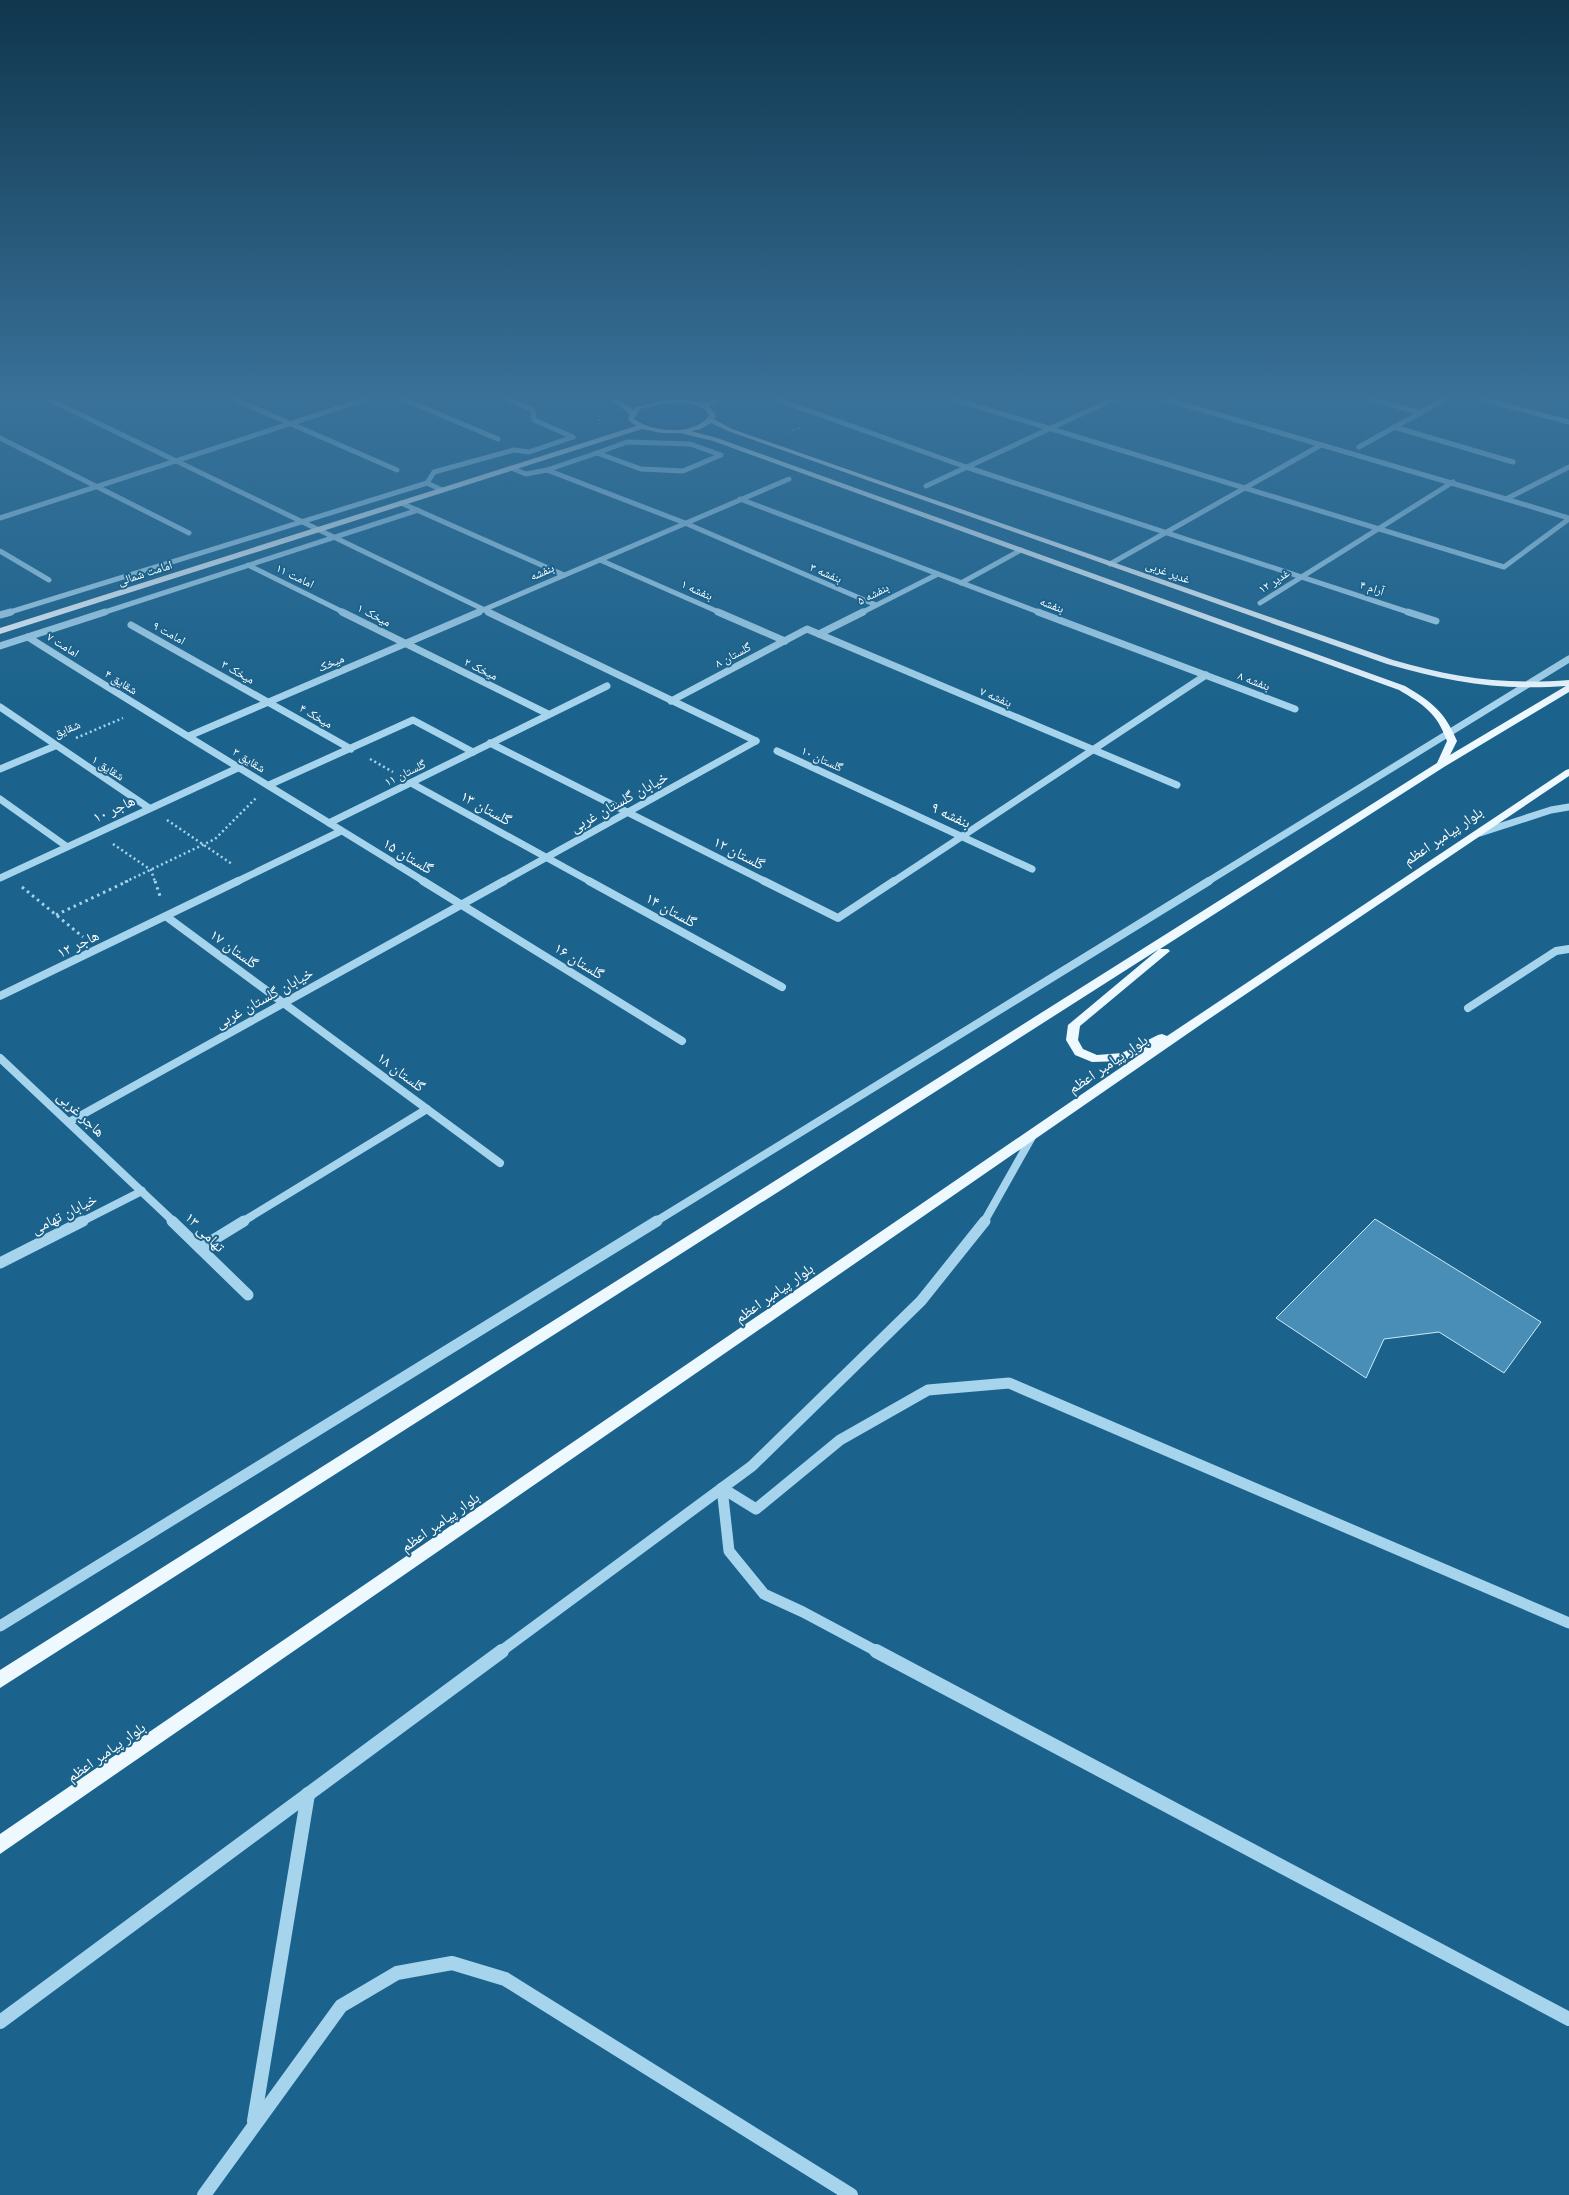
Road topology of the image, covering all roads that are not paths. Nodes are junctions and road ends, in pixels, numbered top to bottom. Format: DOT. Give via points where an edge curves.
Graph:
graph roads {
  1 [pos="52,501"];
  2 [pos="126,501"];
  3 [pos="260,501"];
  4 [pos="367,501"];
  5 [pos="406,501"];
  6 [pos="629,501"];
  7 [pos="734,501"];
  8 [pos="746,501"];
  9 [pos="887,501"];
  10 [pos="933,501"];
  11 [pos="1068,501"];
  12 [pos="1219,501"];
  13 [pos="1289,501"];
  14 [pos="1422,501"];
  15 [pos="1517,501"];
  16 [pos="401,503"];
  17 [pos="418,510"];
  18 [pos="0,518"];
  19 [pos="1569,518"];
  20 [pos="302,522"];
  21 [pos="685,523"];
  22 [pos="1380,528"];
  23 [pos="318,529"];
  24 [pos="189,533"];
  25 [pos="1164,533"];
  26 [pos="332,537"];
  27 [pos="1021,550"];
  28 [pos="0,551"];
  29 [pos="600,560"];
  30 [pos="994,564"];
  31 [pos="1110,564"];
  32 [pos="248,565"];
  33 [pos="938,574"];
  34 [pos="564,575"];
  35 [pos="1301,577"];
  36 [pos="49,580"];
  37 [pos="961,583"];
  38 [pos="1260,603"];
  39 [pos="876,605"];
  40 [pos="333,606"];
  41 [pos="483,610"];
  42 [pos="0,616"];
  43 [pos="1436,621"];
  44 [pos="132,625"];
  45 [pos="807,629"];
  46 [pos="0,632"];
  47 [pos="819,634"];
  48 [pos="28,636"];
  49 [pos="784,641"];
  50 [pos="405,643"];
  51 [pos="0,646"];
  52 [pos="1569,659"];
  53 [pos="196,661"];
  54 [pos="1390,662"];
  55 [pos="86,673"];
  56 [pos="1206,675"];
  57 [pos="1372,677"];
  58 [pos="1569,683"];
  59 [pos="607,686"];
  60 [pos="1524,686"];
  61 [pos="1569,688"];
  62 [pos="671,701"];
  63 [pos="269,702"];
  64 [pos="3,709"];
  65 [pos="1295,709"];
  66 [pos="143,710"];
  67 [pos="548,714"];
  68 [pos="1449,732"];
  69 [pos="189,736"];
  70 [pos="490,743"];
  71 [pos="55,746"];
  72 [pos="351,749"];
  73 [pos="1093,750"];
  74 [pos="777,751"];
  75 [pos="473,752"];
  76 [pos="1441,765"];
  77 [pos="240,767"];
  78 [pos="0,769"];
  79 [pos="1569,772"];
  80 [pos="411,782"];
  81 [pos="269,785"];
  82 [pos="1177,785"];
  83 [pos="857,788"];
  84 [pos="0,799"];
  85 [pos="1569,807"];
  86 [pos="148,808"];
  87 [pos="628,812"];
  88 [pos="329,823"];
  89 [pos="341,831"];
  90 [pos="1472,835"];
  91 [pos="962,836"];
  92 [pos="66,846"];
  93 [pos="548,857"];
  94 [pos="1032,869"];
  95 [pos="3,876"];
  96 [pos="461,905"];
  97 [pos="1209,914"];
  98 [pos="167,917"];
  99 [pos="1569,949"];
  100 [pos="782,987"];
  101 [pos="0,996"];
  102 [pos="285,1003"];
  103 [pos="1468,1008"];
  104 [pos="1202,1018"];
  105 [pos="682,1041"];
  106 [pos="0,1058"];
  107 [pos="427,1109"];
  108 [pos="69,1122"];
  109 [pos="1034,1134"];
  110 [pos="500,1163"];
  111 [pos="142,1191"];
  112 [pos="200,1248"];
  113 [pos="0,1263"];
  114 [pos="248,1295"];
  115 [pos="722,1488"];
  116 [pos="1569,1623"];
  117 [pos="0,1626"];
  118 [pos="0,1680"];
  119 [pos="308,1794"];
  120 [pos="0,1845"];
  121 [pos="1569,2019"];
  122 [pos="0,2022"];
  123 [pos="254,2124"];
  124 [pos="204,2195"];
  125 [pos="851,2195"];
  1 -- 18 [label="street"];
  2 -- 24 [label="street"];
  3 -- 20 [label="street, خیابان گلستان غربی"];
  4 -- 20 [label="street"];
  5 -- 16 [label="main road, امامت شمالی"];
  6 -- 21 [label="street"];
  7 -- 21 [label="street, بنفشه"];
  8 -- 33 [label="street, بنفشه"];
  9 -- 27 [label="main road, غدیر غربی"];
  10 -- 31 [label="main road, غدیر غربی"];
  11 -- 25 [label="street"];
  12 -- 25 [label="street"];
  13 -- 22 [label="street"];
  14 -- 22 [label="street, غدیر ۱۲"];
  15 -- 19 [label="street"];
  16 -- 17 [label="street"];
  16 -- 23 [label="main road, امامت شمالی"];
  17 -- 26 [label="street"];
  17 -- 34 [label="street"];
  19 -- 22 [label="street" via="1504,567"];
  20 -- 23 [label="street, خیابان گلستان غربی"];
  20 -- 42 [label="street"];
  21 -- 29 [label="street, بنفشه"];
  21 -- 39 [label="street, بنفشه ۳"];
  22 -- 35 [label="street, غدیر ۱۲"];
  23 -- 26 [label="street, خیابان گلستان غربی"];
  23 -- 46 [label="main road, امامت شمالی"];
  25 -- 31 [label="street"];
  25 -- 35 [label="street"];
  26 -- 32 [label="street"];
  26 -- 41 [label="street, خیابان گلستان غربی"];
  27 -- 30 [label="street"];
  27 -- 57 [label="main road, غدیر غربی"];
  28 -- 36 [label="street"];
  29 -- 34 [label="street, بنفشه"];
  29 -- 49 [label="street, بنفشه ۱"];
  30 -- 37 [label="street"];
  31 -- 54 [label="main road, غدیر غربی"];
  32 -- 40 [label="street, امامت ۱۱"];
  32 -- 48 [label="street"];
  33 -- 37 [label="street, بنفشه"];
  33 -- 39 [label="street, بنفشه ۵"];
  34 -- 41 [label="street, بنفشه"];
  35 -- 38 [label="street, غدیر ۱۲"];
  35 -- 43 [label="street, آرام ۴"];
  37 -- 56 [label="street, بنفشه"];
  39 -- 47 [label="street, بنفشه ۵"];
  40 -- 50 [label="street, میخک ۱"];
  41 -- 50 [label="street, میخک"];
  41 -- 62 [label="street, خیابان گلستان غربی"];
  44 -- 53 [label="street, امامت ۹"];
  45 -- 47 [label="street, بنفشه ۷"];
  45 -- 49 [label="street, گلستان ۸"];
  47 -- 73 [label="street, بنفشه ۷"];
  48 -- 51 [label="street"];
  48 -- 55 [label="street, امامت ۷"];
  49 -- 62 [label="street, گلستان ۸"];
  50 -- 63 [label="street, میخک"];
  50 -- 67 [label="street, میخک ۲"];
  52 -- 60 [label="street"];
  53 -- 63 [label="street, میخک ۳"];
  54 -- 57 [label="main road" via="1398,668 1397,674 1387,678"];
  54 -- 60 [label="main road, غدیر غربی" via="1464,681"];
  55 -- 66 [label="street, شقایق ۴"];
  56 -- 65 [label="street, بنفشه ۸"];
  56 -- 73 [label="street"];
  57 -- 68 [label="main road, غدیر غربی" via="1402,688 1429,704 1446,722"];
  58 -- 60 [label="main road, غدیر غربی"];
  59 -- 67 [label="street, گلستان ۱۱"];
  60 -- 68 [label="street"];
  61 -- 76 [label="main road"];
  62 -- 87 [label="street, خیابان گلستان غربی" via="756,742"];
  63 -- 69 [label="street, میخک"];
  63 -- 72 [label="street, میخک ۴"];
  64 -- 71 [label="street, شقایق ۱"];
  66 -- 69 [label="street, شقایق ۳"];
  67 -- 70 [label="street, گلستان ۱۱"];
  68 -- 76 [label="main road" via="1452,741"];
  68 -- 117 [label="street"];
  69 -- 77 [label="street, شقایق ۳"];
  70 -- 75 [label="street, گلستان ۱۱"];
  70 -- 87 [label="street"];
  71 -- 78 [label="street, شقایق"];
  71 -- 86 [label="street, شقایق ۱"];
  72 -- 75 [label="street" via="414,720"];
  72 -- 81 [label="street"];
  73 -- 82 [label="street, بنفشه ۷"];
  73 -- 91 [label="street"];
  74 -- 83 [label="street, گلستان ۱۰"];
  75 -- 80 [label="street, گلستان ۱۱"];
  76 -- 97 [label="main road"];
  77 -- 81 [label="street, شقایق ۳"];
  77 -- 86 [label="street, هاجر ۱۰"];
  79 -- 90 [label="main road, بلوار پیامبر اعظم"];
  80 -- 88 [label="street, گلستان ۱۱"];
  80 -- 93 [label="street, گلستان ۱۳"];
  81 -- 88 [label="street, شقایق ۳"];
  83 -- 91 [label="street, بنفشه ۹"];
  84 -- 92 [label="street"];
  85 -- 90 [label="street"];
  86 -- 92 [label="street, هاجر ۱۰"];
  87 -- 91 [label="street, گلستان ۱۲" via="838,918"];
  87 -- 93 [label="street, خیابان گلستان غربی"];
  88 -- 89 [label="street, شقایق ۳"];
  89 -- 96 [label="street, گلستان ۱۵"];
  89 -- 98 [label="street"];
  90 -- 104 [label="main road, بلوار پیامبر اعظم"];
  91 -- 94 [label="street, بنفشه ۹"];
  92 -- 95 [label="street, هاجر ۱۰"];
  93 -- 96 [label="street, خیابان گلستان غربی"];
  93 -- 100 [label="street, گلستان ۱۴"];
  96 -- 102 [label="street, خیابان گلستان غربی"];
  96 -- 105 [label="street, گلستان ۱۶"];
  97 -- 104 [label="main road" via="1074,1025 1072,1040 1079,1052 1096,1059 1124,1057"];
  97 -- 118 [label="main road"];
  98 -- 101 [label="street, هاجر ۱۲"];
  98 -- 102 [label="street, گلستان ۱۷"];
  99 -- 103 [label="street" via="1556,951"];
  102 -- 107 [label="street, گلستان ۱۸"];
  102 -- 108 [label="street, خیابان گلستان غربی"];
  104 -- 109 [label="main road, بلوار پیامبر اعظم"];
  106 -- 108 [label="street, هاجر غربی"];
  107 -- 110 [label="street, گلستان ۱۸"];
  107 -- 112 [label="street"];
  108 -- 111 [label="street, هاجر غربی"];
  109 -- 115 [label="street" via="981,1228 921,1301 752,1466"];
  109 -- 120 [label="main road, بلوار پیامبر اعظم"];
  111 -- 112 [label="street, تهامی ۱۳"];
  111 -- 113 [label="street, خیابان تهامی"];
  112 -- 114 [label="street, تهامی ۱۳"];
  115 -- 116 [label="street" via="756,1509 840,1440 928,1390 1009,1383"];
  115 -- 119 [label="street"];
  115 -- 121 [label="street" via="729,1551 764,1594 812,1616"];
  119 -- 122 [label="street"];
  119 -- 123 [label="street"];
  123 -- 124 [label="street"];
  123 -- 125 [label="street" via="341,2006 397,1973 452,1963 505,1979"];
}
